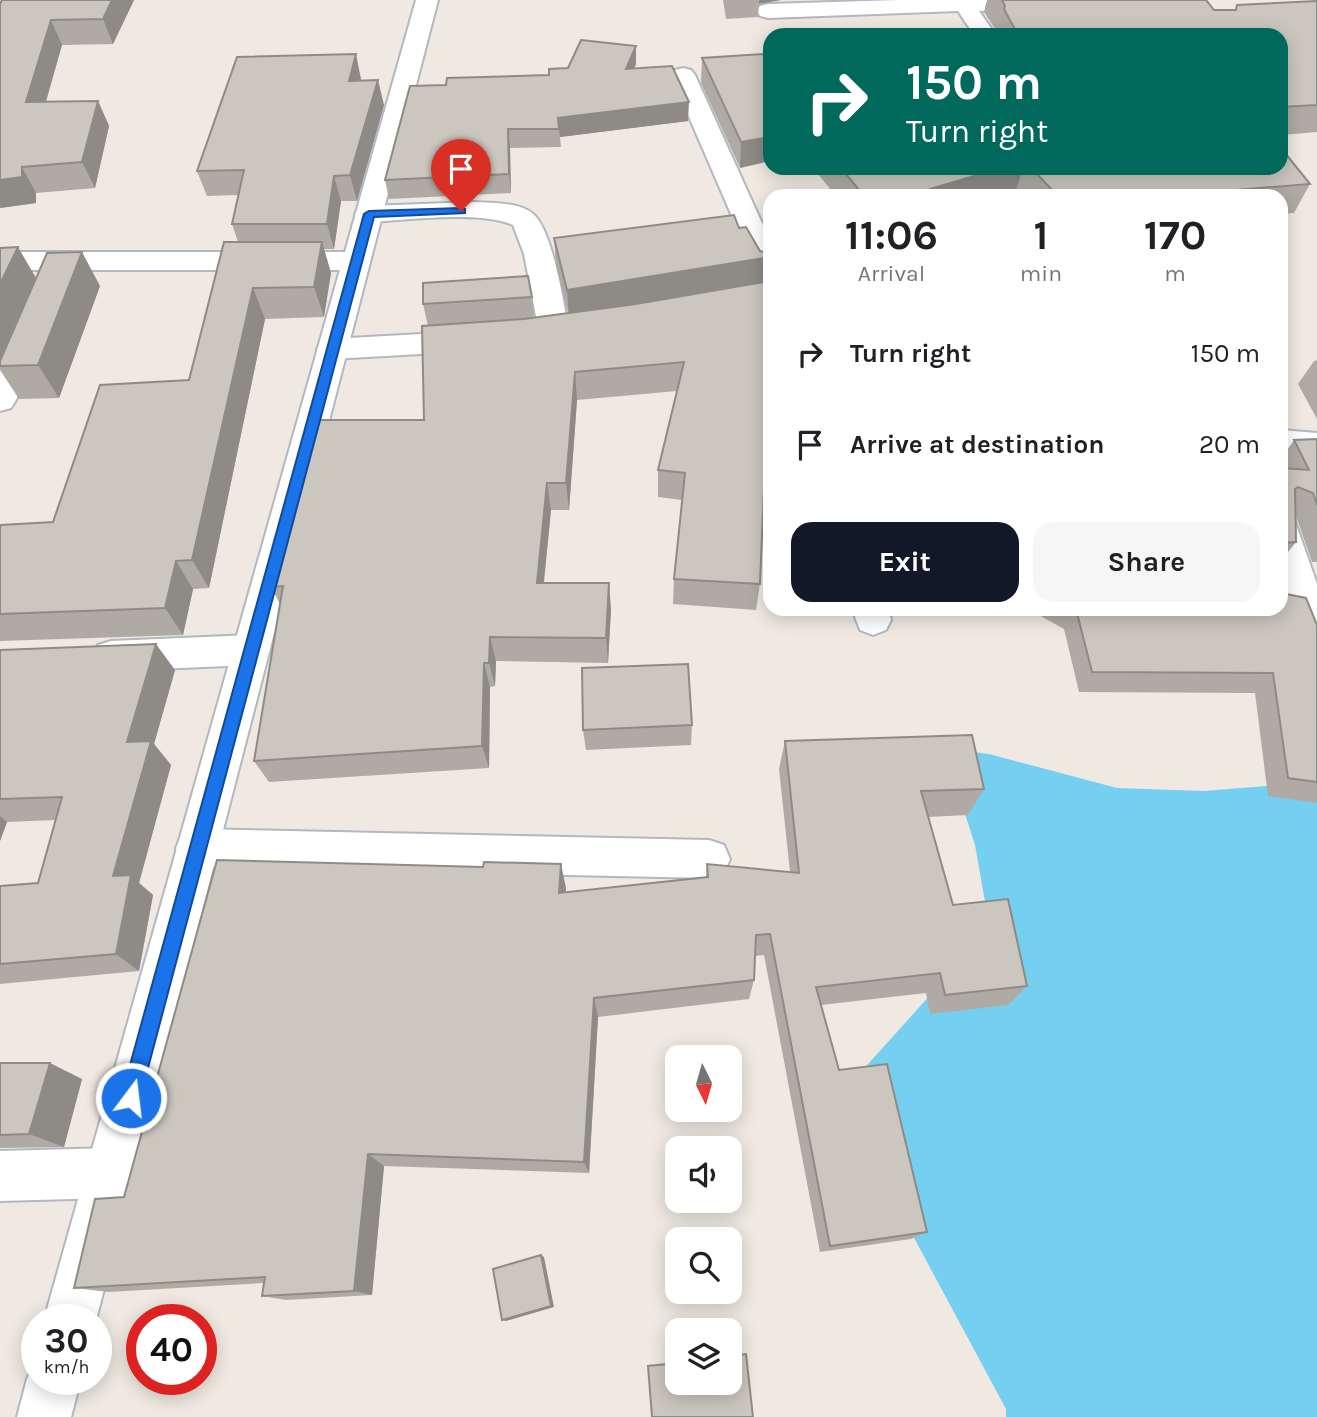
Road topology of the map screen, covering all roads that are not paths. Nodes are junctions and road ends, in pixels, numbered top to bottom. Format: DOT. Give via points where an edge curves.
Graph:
graph roads {
  1 [pos="427,0"];
  2 [pos="1055,2"];
  3 [pos="963,3"];
  4 [pos="768,11"];
  5 [pos="980,28"];
  6 [pos="683,75"];
  7 [pos="369,214"];
  8 [pos="763,256"];
  9 [pos="0,261"];
  10 [pos="356,261"];
  11 [pos="49,286"];
  12 [pos="332,349"];
  13 [pos="0,400"];
  14 [pos="1288,441"];
  15 [pos="1317,445"];
  16 [pos="1288,548"];
  17 [pos="1317,642"];
  18 [pos="251,650"];
  19 [pos="83,656"];
  20 [pos="197,848"];
  21 [pos="709,859"];
  22 [pos="111,1173"];
  23 [pos="0,1176"];
  24 [pos="74,1304"];
  25 [pos="50,1395"];
  26 [pos="44,1417"];
  1 -- 7 [label="street"];
  2 -- 3 [label="street"];
  3 -- 4 [label="street"];
  3 -- 5 [label="street"];
  6 -- 8 [label="street"];
  7 -- 10 [label="street"];
  7 -- 12 [label="street" via="484,210 524,219 533,236 541,334"];
  9 -- 11 [label="street"];
  10 -- 11 [label="street"];
  10 -- 12 [label="street"];
  11 -- 13 [label="street"];
  12 -- 18 [label="street"];
  14 -- 15 [label="street"];
  16 -- 17 [label="street"];
  18 -- 19 [label="street"];
  18 -- 20 [label="street"];
  20 -- 21 [label="street"];
  20 -- 22 [label="street"];
  22 -- 23 [label="street"];
  22 -- 24 [label="street"];
  25 -- 26 [label="street"];
}
